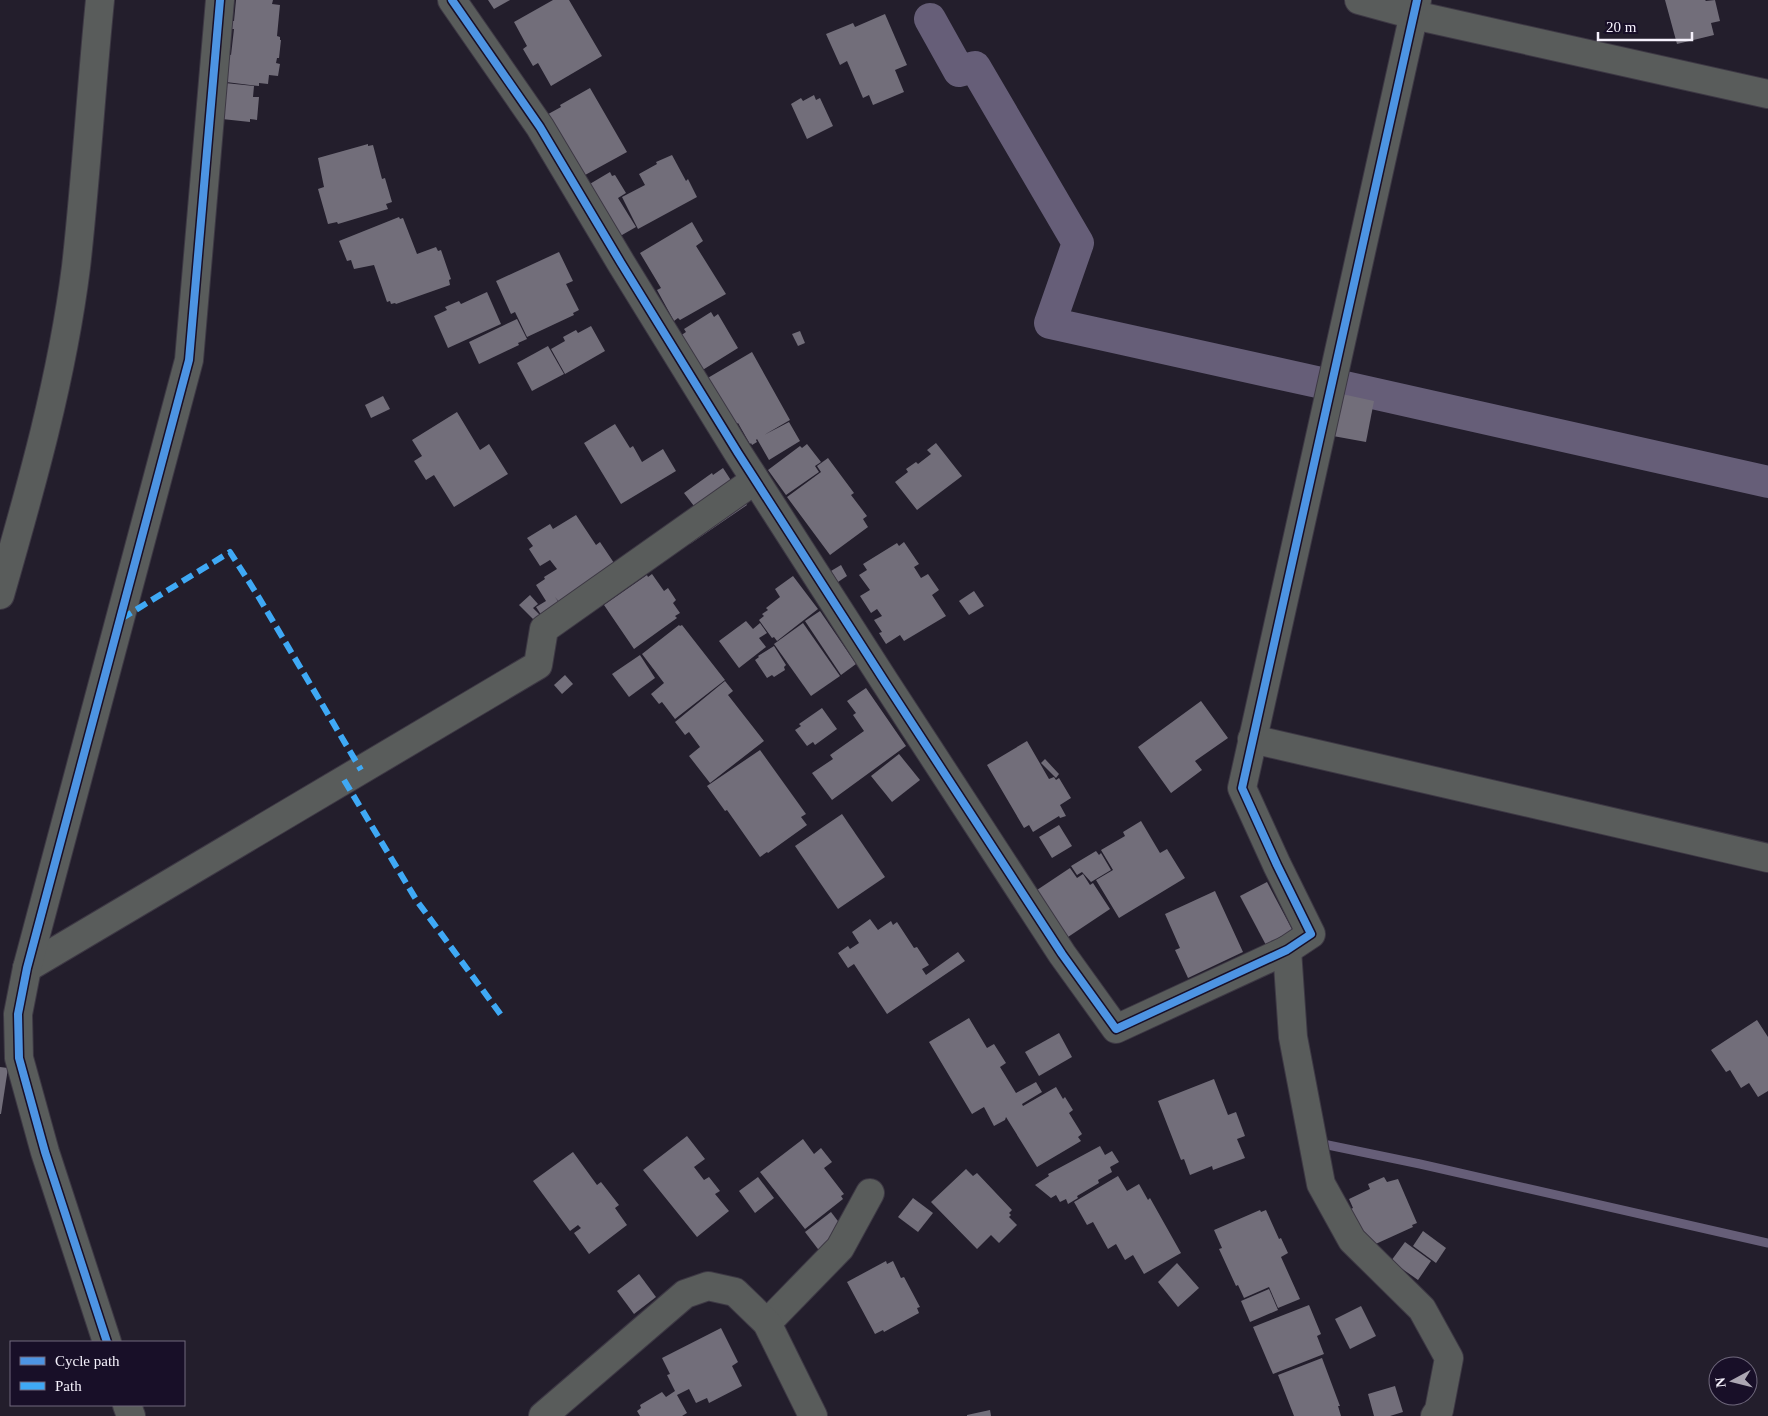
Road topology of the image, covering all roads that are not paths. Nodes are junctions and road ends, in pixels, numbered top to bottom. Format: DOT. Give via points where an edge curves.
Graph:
graph roads {
  1 [pos="100,0"];
  2 [pos="220,0"];
  3 [pos="452,0"];
  4 [pos="1359,0"];
  5 [pos="1416,8"];
  6 [pos="1768,94"];
  7 [pos="755,480"];
  8 [pos="0,595"];
  9 [pos="1252,739"];
  10 [pos="1768,858"];
  11 [pos="1287,950"];
  12 [pos="27,968"];
  13 [pos="870,1193"];
  14 [pos="768,1323"];
  15 [pos="107,1341"];
  16 [pos="542,1416"];
  17 [pos="813,1416"];
  18 [pos="1436,1416"];
  1 -- 8 [label="street" via="76,268 58,371 33,481"];
  2 -- 12 [label="street" via="189,360"];
  3 -- 7 [label="street" via="540,127"];
  4 -- 5 [label="street"];
  5 -- 6 [label="street"];
  5 -- 9 [label="street"];
  7 -- 11 [label="street" via="1062,954 1116,1029"];
  7 -- 12 [label="street" via="544,629 538,665"];
  9 -- 10 [label="street"];
  9 -- 11 [label="street" via="1242,788 1311,934"];
  11 -- 18 [label="street" via="1293,1037 1321,1184 1352,1240 1422,1309 1449,1358"];
  12 -- 15 [label="street" via="18,1014 19,1058 45,1152"];
  13 -- 14 [label="street" via="840,1248"];
  14 -- 16 [label="street" via="734,1292 708,1286 685,1294"];
  14 -- 17 [label="street"];
}
